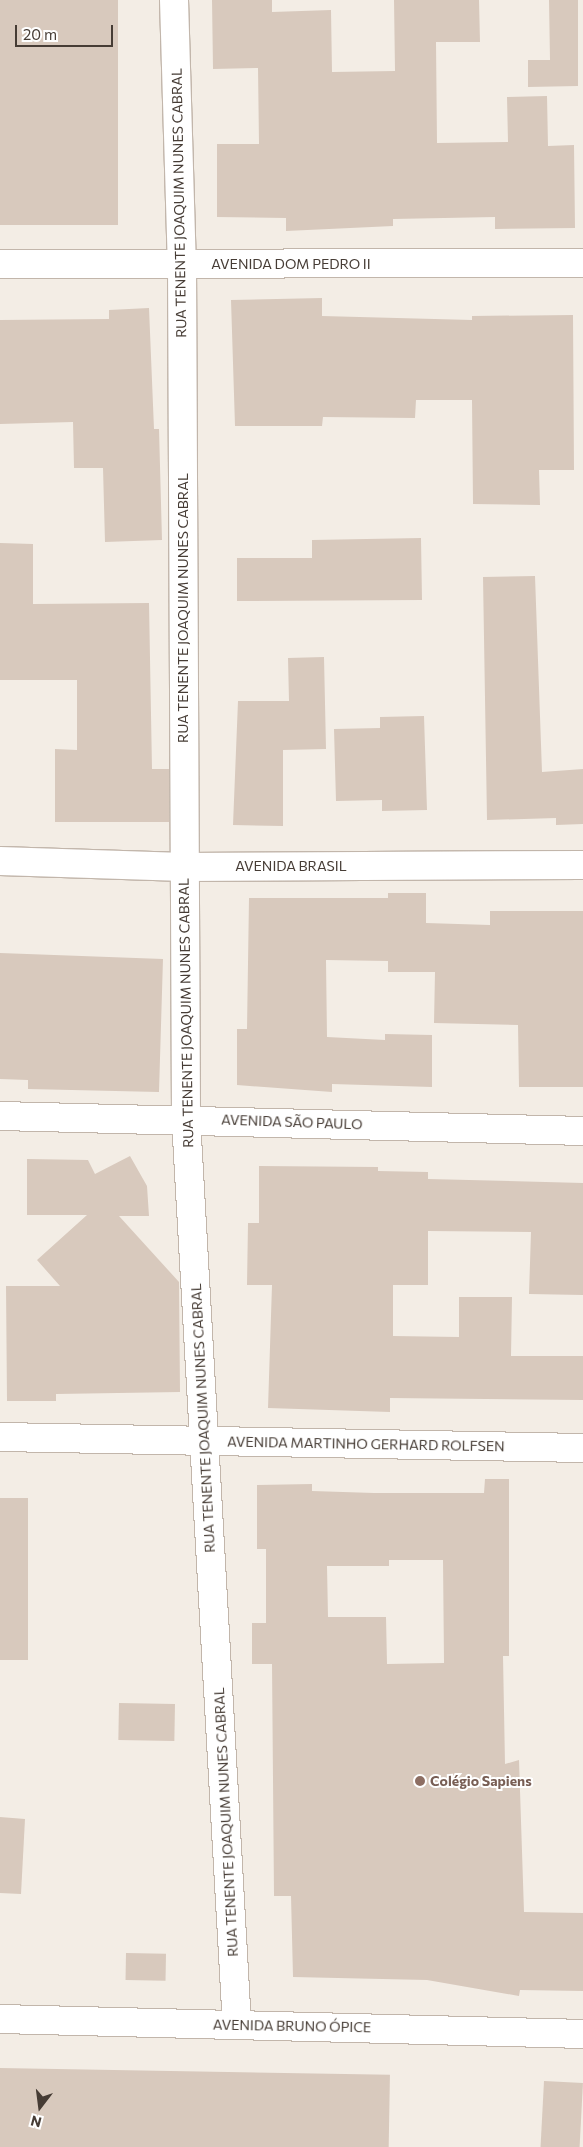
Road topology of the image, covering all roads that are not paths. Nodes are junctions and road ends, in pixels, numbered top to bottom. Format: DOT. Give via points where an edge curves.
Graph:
graph roads {
  1 [pos="174,0"];
  2 [pos="583,263"];
  3 [pos="0,264"];
  4 [pos="182,264"];
  5 [pos="0,861"];
  6 [pos="583,865"];
  7 [pos="184,867"];
  8 [pos="0,1116"];
  9 [pos="186,1119"];
  10 [pos="583,1131"];
  11 [pos="0,1436"];
  12 [pos="205,1441"];
  13 [pos="583,1448"];
  14 [pos="0,2019"];
  15 [pos="236,2025"];
  16 [pos="583,2034"];
  1 -- 4 [label="street, RUA TENENTE JOAQUIM NUNES CABRAL"];
  2 -- 4 [label="street, AVENIDA DOM PEDRO II"];
  3 -- 4 [label="street, AVENIDA DOM PEDRO II"];
  4 -- 7 [label="street, RUA TENENTE JOAQUIM NUNES CABRAL"];
  5 -- 7 [label="street, AVENIDA BRASIL"];
  6 -- 7 [label="street, AVENIDA BRASIL"];
  7 -- 9 [label="street, RUA TENENTE JOAQUIM NUNES CABRAL"];
  8 -- 9 [label="street, AVENIDA SÃO PAULO"];
  9 -- 10 [label="street, AVENIDA SÃO PAULO"];
  9 -- 12 [label="street, RUA TENENTE JOAQUIM NUNES CABRAL"];
  11 -- 12 [label="street, AVENIDA MARTINHO GERHARD ROLFSEN"];
  12 -- 13 [label="street, AVENIDA MARTINHO GERHARD ROLFSEN"];
  12 -- 15 [label="street, RUA TENENTE JOAQUIM NUNES CABRAL"];
  14 -- 15 [label="street, AVENIDA BRUNO ÓPICE"];
  15 -- 16 [label="street, AVENIDA BRUNO ÓPICE"];
}
